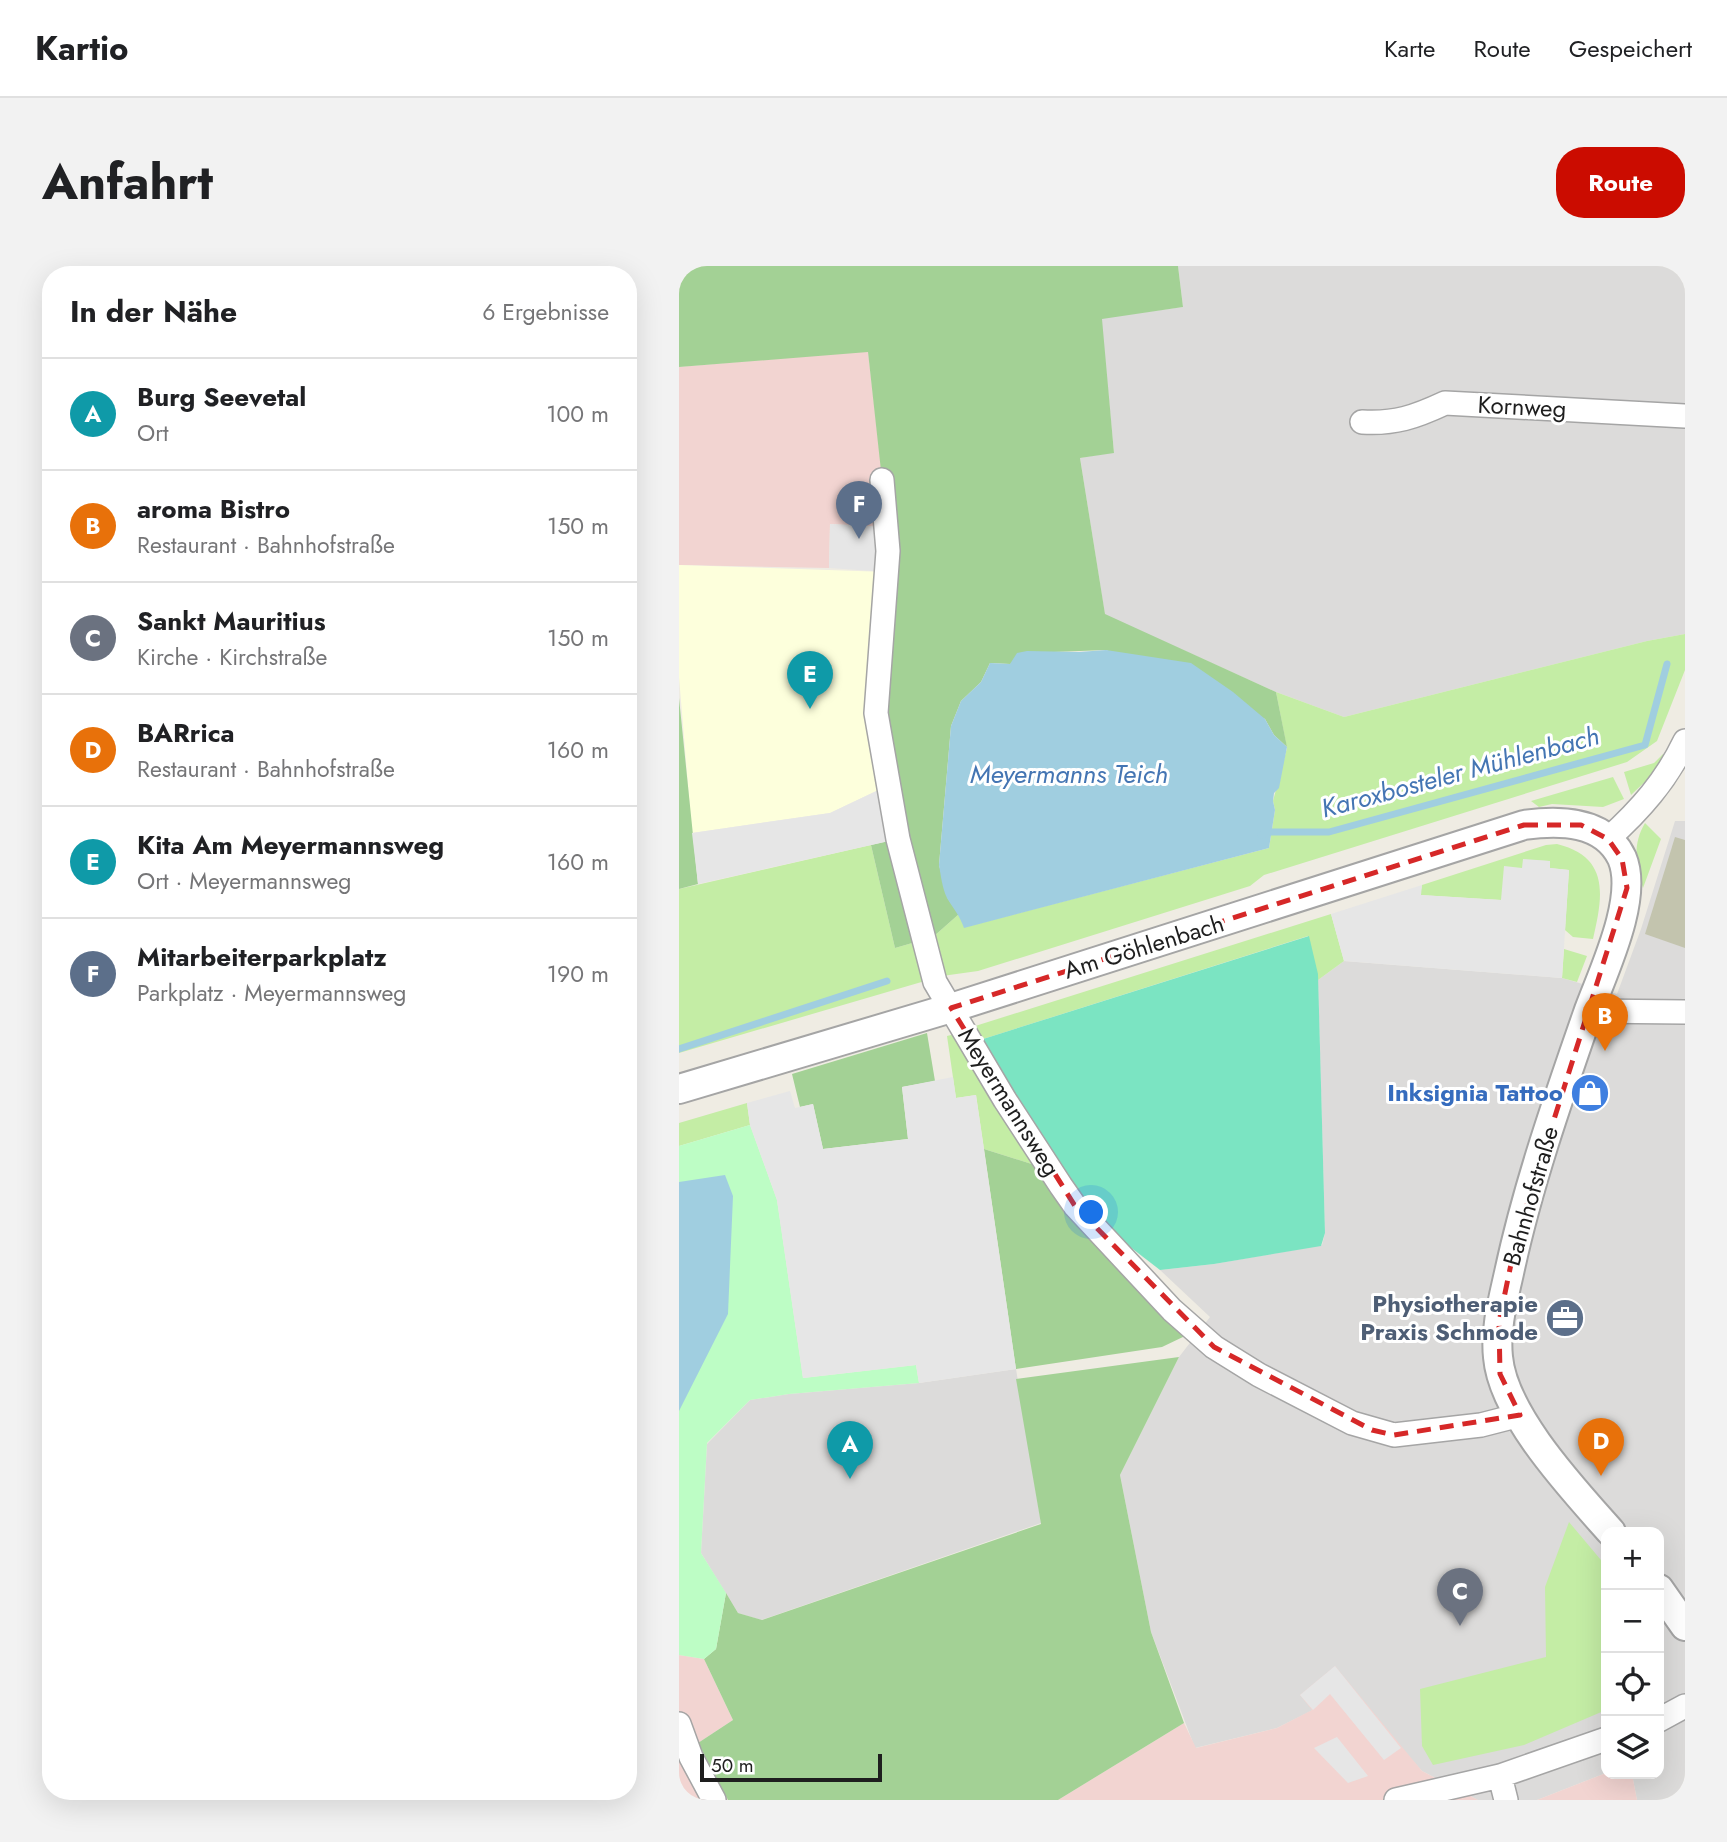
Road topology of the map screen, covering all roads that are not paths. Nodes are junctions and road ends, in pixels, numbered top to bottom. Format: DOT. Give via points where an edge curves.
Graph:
graph roads {
  1 [pos="1685,416"];
  2 [pos="1363,422"];
  3 [pos="882,480"];
  4 [pos="1685,741"];
  5 [pos="1608,839"];
  6 [pos="951,1008"];
  7 [pos="1589,1011"];
  8 [pos="1685,1012"];
  9 [pos="679,1089"];
  10 [pos="1520,1415"];
  11 [pos="1607,1527"];
  12 [pos="1664,1597"];
  13 [pos="1685,1626"];
  14 [pos="1685,1706"];
  15 [pos="1664,1717"];
  16 [pos="679,1724"];
  17 [pos="1601,1741"];
  18 [pos="1500,1776"];
  19 [pos="715,1800"];
  20 [pos="1396,1800"];
  21 [pos="1506,1800"];
  1 -- 2 [label="street, Kornweg" via="1444,403 1388,423"];
  3 -- 6 [label="street, Meyermannsweg" via="888,551 876,713 898,839 935,982"];
  4 -- 5 [label="street" via="1639,811"];
  5 -- 6 [label="street, Am Göhlenbach" via="1564,822 1524,825"];
  5 -- 7 [label="street, Bahnhofstraße" via="1622,859 1627,888"];
  6 -- 9 [label="street, Am Göhlenbach"];
  6 -- 10 [label="street, Meyermannsweg" via="1075,1206 1214,1348 1352,1423 1394,1435 1481,1425"];
  7 -- 8 [label="street"];
  7 -- 10 [label="street, Bahnhofstraße" via="1518,1233 1501,1309 1500,1374"];
  10 -- 11 [label="street, Bahnhofstraße"];
  12 -- 13 [label="street"];
  14 -- 15 [label="street"];
  16 -- 19 [label="street"];
  17 -- 18 [label="street"];
  18 -- 20 [label="street"];
  18 -- 21 [label="street"];
}
